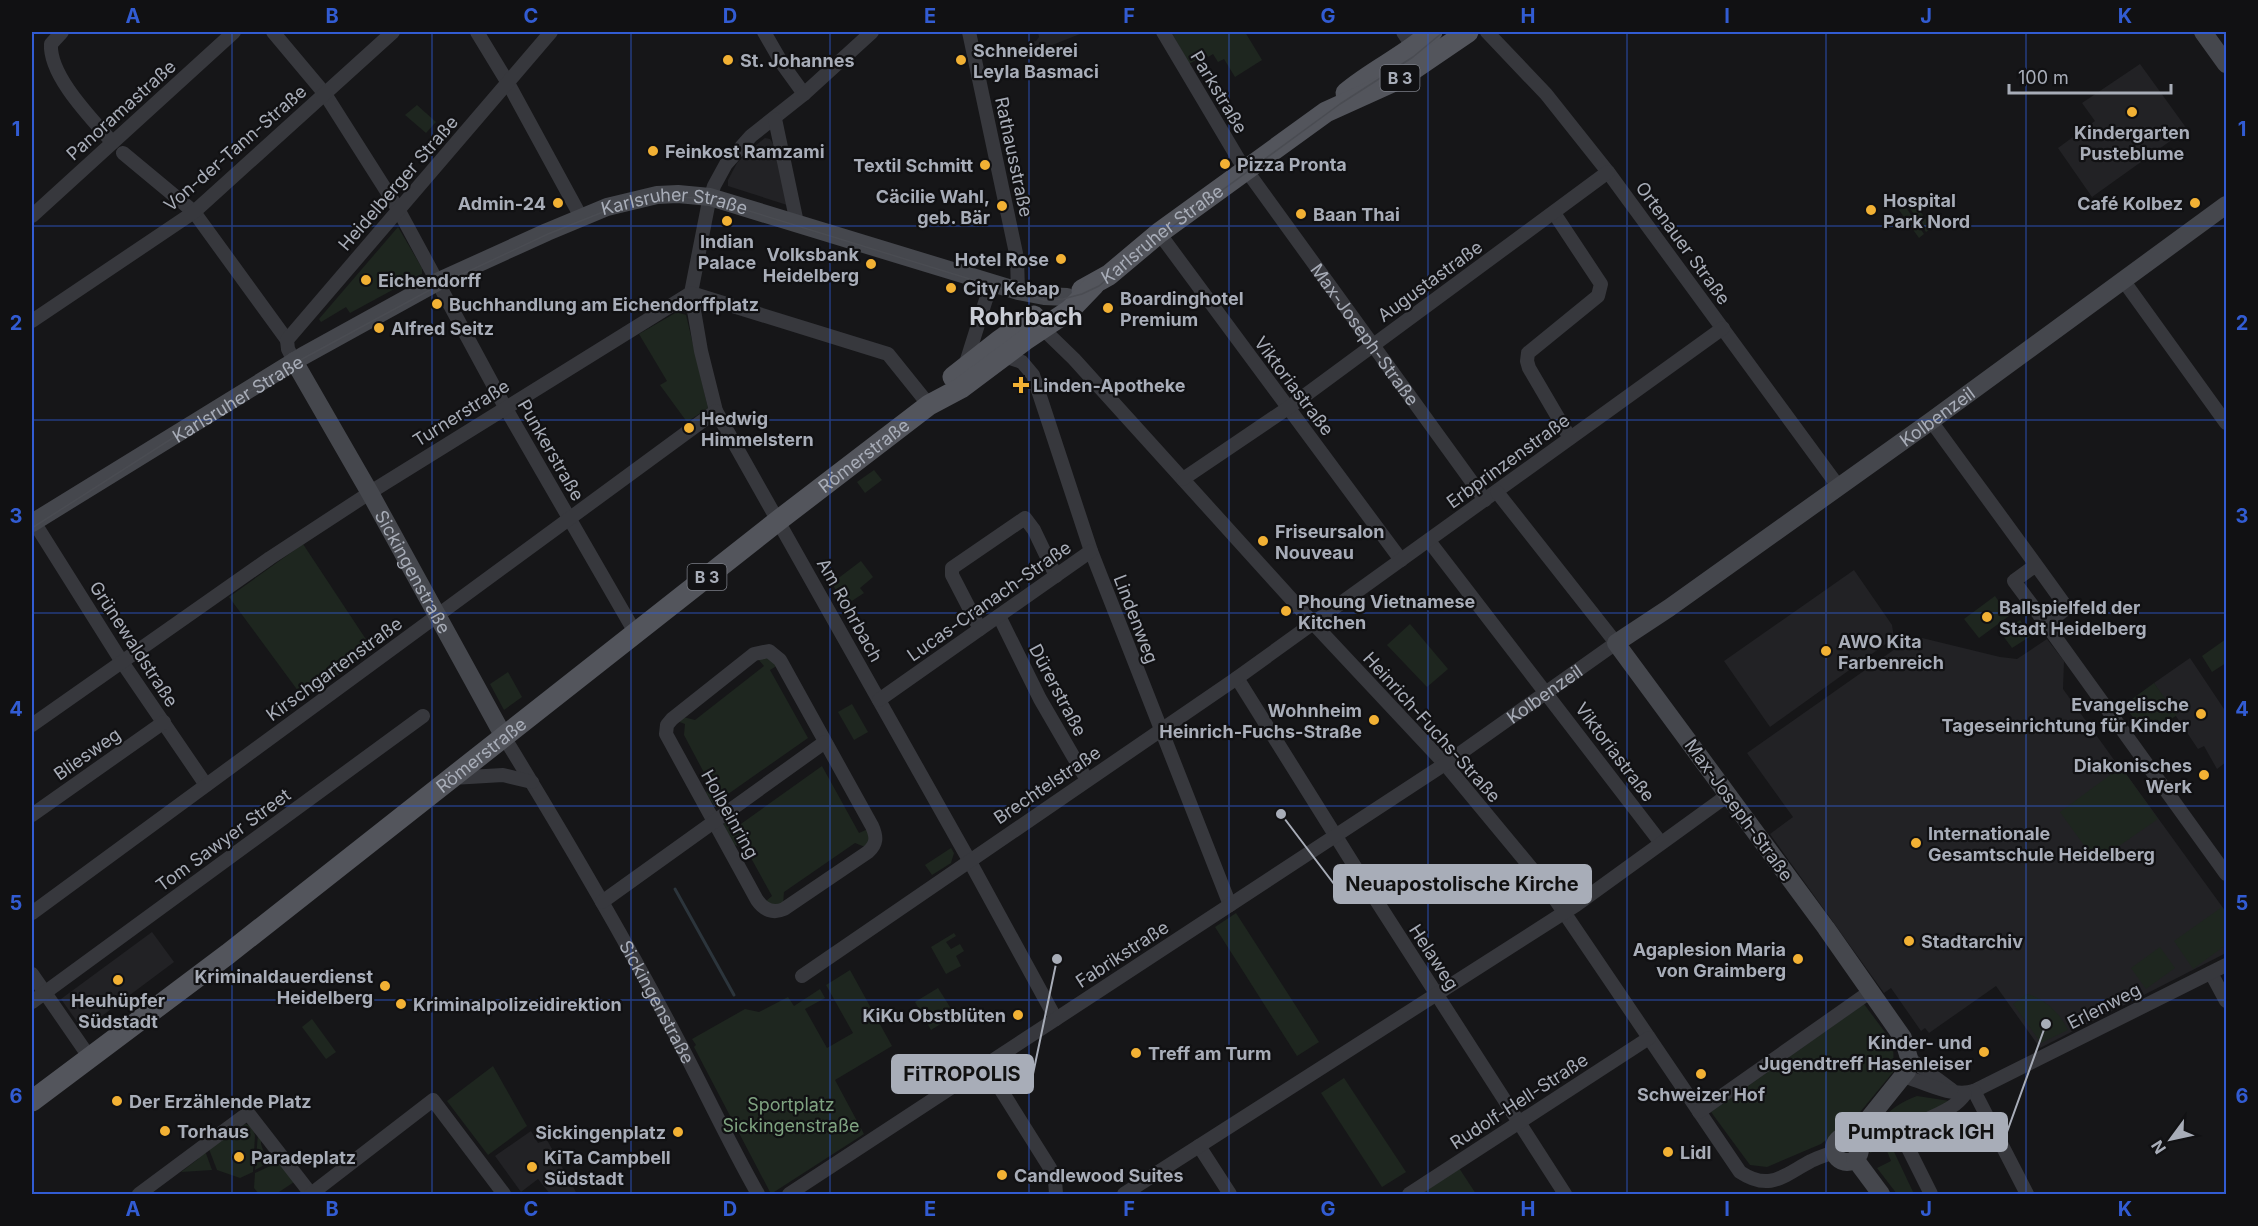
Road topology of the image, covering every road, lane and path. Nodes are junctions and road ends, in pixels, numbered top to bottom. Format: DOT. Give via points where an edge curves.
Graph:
graph roads {
  1 [pos="62,32"];
  2 [pos="234,32"];
  3 [pos="273,32"];
  4 [pos="393,32"];
  5 [pos="477,32"];
  6 [pos="550,32"];
  7 [pos="764,32"];
  8 [pos="872,32"];
  9 [pos="969,32"];
  10 [pos="1163,32"];
  11 [pos="1432,32"];
  12 [pos="1468,32"];
  13 [pos="1487,32"];
  14 [pos="2203,32"];
  15 [pos="1408,39"];
  16 [pos="2226,64"];
  17 [pos="508,83"];
  18 [pos="325,94"];
  19 [pos="804,94"];
  20 [pos="1326,112"];
  21 [pos="775,119"];
  22 [pos="112,142"];
  23 [pos="123,153"];
  24 [pos="1245,169"];
  25 [pos="1608,172"];
  26 [pos="710,197"];
  27 [pos="2226,205"];
  28 [pos="398,208"];
  29 [pos="194,212"];
  30 [pos="1554,213"];
  31 [pos="32,216"];
  32 [pos="581,217"];
  33 [pos="797,223"];
  34 [pos="1159,233"];
  35 [pos="983,280"];
  36 [pos="2123,280"];
  37 [pos="437,282"];
  38 [pos="1094,285"];
  39 [pos="1018,291"];
  40 [pos="691,294"];
  41 [pos="1067,297"];
  42 [pos="32,321"];
  43 [pos="1042,328"];
  44 [pos="1724,328"];
  45 [pos="287,340"];
  46 [pos="1372,345"];
  47 [pos="1004,356"];
  48 [pos="294,361"];
  49 [pos="964,368"];
  50 [pos="929,405"];
  51 [pos="505,407"];
  52 [pos="1288,408"];
  53 [pos="716,411"];
  54 [pos="1931,421"];
  55 [pos="2226,423"];
  56 [pos="1570,438"];
  57 [pos="1183,479"];
  58 [pos="1838,486"];
  59 [pos="370,492"];
  60 [pos="1491,496"];
  61 [pos="34,518"];
  62 [pos="570,518"];
  63 [pos="779,520"];
  64 [pos="1429,540"];
  65 [pos="1091,551"];
  66 [pos="1401,560"];
  67 [pos="2036,566"];
  68 [pos="1056,576"];
  69 [pos="438,615"];
  70 [pos="999,616"];
  71 [pos="1313,623"];
  72 [pos="1645,624"];
  73 [pos="2046,624"];
  74 [pos="980,629"];
  75 [pos="636,634"];
  76 [pos="1616,643"];
  77 [pos="122,662"];
  78 [pos="1638,672"];
  79 [pos="1237,678"];
  80 [pos="1546,692"];
  81 [pos="879,700"];
  82 [pos="423,716"];
  83 [pos="164,722"];
  84 [pos="32,725"];
  85 [pos="1160,729"];
  86 [pos="504,737"];
  87 [pos="825,742"];
  88 [pos="1445,764"];
  89 [pos="452,778"];
  90 [pos="1087,780"];
  91 [pos="532,782"];
  92 [pos="206,785"];
  93 [pos="1728,795"];
  94 [pos="32,815"];
  95 [pos="714,822"];
  96 [pos="1336,837"];
  97 [pos="1661,843"];
  98 [pos="969,860"];
  99 [pos="2226,874"];
  100 [pos="602,902"];
  101 [pos="1230,906"];
  102 [pos="1564,912"];
  103 [pos="32,913"];
  104 [pos="2226,965"];
  105 [pos="2211,973"];
  106 [pos="32,974"];
  107 [pos="802,976"];
  108 [pos="1871,992"];
  109 [pos="44,993"];
  110 [pos="1437,994"];
  111 [pos="2226,1001"];
  112 [pos="32,1002"];
  113 [pos="1056,1019"];
  114 [pos="1649,1038"];
  115 [pos="90,1058"];
  116 [pos="986,1066"];
  117 [pos="1907,1067"];
  118 [pos="1964,1092"];
  119 [pos="32,1101"];
  120 [pos="1699,1112"];
  121 [pos="1519,1122"];
  122 [pos="1854,1137"];
  123 [pos="1199,1146"];
  124 [pos="1834,1152"];
  125 [pos="1855,1159"];
  126 [pos="1758,1188"];
  127 [pos="140,1194"];
  128 [pos="311,1194"];
  129 [pos="504,1194"];
  130 [pos="758,1194"];
  131 [pos="789,1194"];
  132 [pos="1056,1194"];
  133 [pos="1124,1194"];
  134 [pos="1230,1194"];
  135 [pos="1409,1194"];
  136 [pos="1565,1194"];
  137 [pos="1881,1194"];
  138 [pos="1931,1194"];
  139 [pos="2027,1194"];
  1 -- 22 [label="street" via="51,44 54,64 74,97"];
  2 -- 22 [label="street, Panoramastraße"];
  3 -- 18 [label="street, Punkerstraße"];
  4 -- 18 [label="street, Von-der-Tann-Straße"];
  5 -- 17 [label="street"];
  6 -- 17 [label="street, Heidelberger Straße"];
  7 -- 19 [label="street"];
  8 -- 19 [label="street, Am Rohrbach"];
  9 -- 39 [label="street, Rathausstraße" via="1017,258"];
  10 -- 24 [label="street, Parkstraße"];
  11 -- 15 [label="main road, Karlsruher Straße / B 3"];
  12 -- 20 [label="main road, Karlsruher Straße / B 3" via="1398,79"];
  13 -- 25 [label="street, Ortenauer Straße" via="1546,94"];
  14 -- 16 [label="street"];
  15 -- 20 [label="main road, Karlsruher Straße / B 3"];
  17 -- 28 [label="street, Heidelberger Straße"];
  17 -- 32 [label="street"];
  18 -- 28 [label="street, Punkerstraße"];
  18 -- 29 [label="street, Von-der-Tann-Straße"];
  19 -- 21 [label="street, Am Rohrbach"];
  20 -- 24 [label="main road, Karlsruher Straße / B 3"];
  21 -- 26 [label="street, Am Rohrbach" via="751,136 726,164"];
  21 -- 33 [label="street"];
  22 -- 31 [label="street, Panoramastraße"];
  23 -- 29 [label="street"];
  24 -- 34 [label="main road, Karlsruher Straße / B 3"];
  24 -- 46 [label="street, Max-Joseph-Straße"];
  25 -- 30 [label="street, Augustastraße"];
  25 -- 44 [label="street, Ortenauer Straße"];
  26 -- 32 [label="street, Karlsruher Straße" via="657,195"];
  26 -- 33 [label="street, Karlsruher Straße"];
  26 -- 40 [label="street, Am Rohrbach"];
  27 -- 36 [label="street, Kolbenzeil"];
  28 -- 37 [label="street, Punkerstraße"];
  28 -- 45 [label="street, Heidelberger Straße"];
  29 -- 42 [label="street, Von-der-Tann-Straße"];
  29 -- 45 [label="street"];
  30 -- 46 [label="street, Augustastraße"];
  30 -- 56 [label="street" via="1601,284 1598,297 1528,353 1529,368"];
  32 -- 37 [label="street, Karlsruher Straße"];
  33 -- 35 [label="street, Karlsruher Straße"];
  34 -- 38 [label="main road, Karlsruher Straße / B 3"];
  34 -- 52 [label="street, Viktoriastraße"];
  35 -- 39 [label="street, Karlsruher Straße / B 3"];
  35 -- 49 [label="street" via="988,293"];
  36 -- 54 [label="street, Kolbenzeil"];
  36 -- 55 [label="street"];
  37 -- 48 [label="street, Karlsruher Straße"];
  37 -- 51 [label="street, Punkerstraße"];
  38 -- 41 [label="main road, Karlsruher Straße / B 3"];
  38 -- 43 [label="main road, Römerstraße / B 3" via="1070,310"];
  39 -- 41 [label="street, Karlsruher Straße / B 3"];
  40 -- 50 [label="street" via="888,354"];
  40 -- 51 [label="street, Turnerstraße"];
  40 -- 53 [label="street, Am Rohrbach"];
  41 -- 49 [label="main road, Römerstraße / B 3" via="1026,321"];
  43 -- 47 [label="main road, Römerstraße / B 3"];
  43 -- 57 [label="street, Heinrich-Fuchs-Straße"];
  44 -- 56 [label="street, Erbprinzenstraße"];
  44 -- 58 [label="street, Ortenauer Straße"];
  45 -- 48 [label="street"];
  46 -- 52 [label="street, Augustastraße"];
  46 -- 60 [label="street, Max-Joseph-Straße"];
  47 -- 50 [label="main road, Römerstraße / B 3" via="961,388"];
  47 -- 65 [label="street, Lindenweg" via="1022,362 1033,375"];
  48 -- 59 [label="street, Sickingenstraße"];
  48 -- 61 [label="street, Karlsruher Straße"];
  49 -- 50 [label="main road, Römerstraße / B 3"];
  50 -- 63 [label="main road, Römerstraße / B 3"];
  51 -- 59 [label="street, Turnerstraße"];
  51 -- 62 [label="street, Punkerstraße"];
  52 -- 57 [label="street, Augustastraße"];
  52 -- 66 [label="street, Viktoriastraße"];
  53 -- 62 [label="street, Kirschgartenstraße"];
  53 -- 63 [label="street, Am Rohrbach"];
  54 -- 58 [label="street, Kolbenzeil"];
  54 -- 67 [label="street"];
  56 -- 60 [label="street, Erbprinzenstraße"];
  57 -- 71 [label="street, Heinrich-Fuchs-Straße"];
  58 -- 72 [label="street, Kolbenzeil"];
  59 -- 69 [label="street, Sickingenstraße"];
  59 -- 77 [label="street, Turnerstraße"];
  60 -- 64 [label="street, Erbprinzenstraße"];
  60 -- 76 [label="street, Max-Joseph-Straße"];
  61 -- 77 [label="street, Grünewaldstraße"];
  62 -- 69 [label="street, Kirschgartenstraße"];
  62 -- 75 [label="street, Punkerstraße"];
  63 -- 75 [label="main road, Römerstraße / B 3"];
  63 -- 81 [label="street, Am Rohrbach"];
  64 -- 66 [label="street, Erbprinzenstraße"];
  64 -- 80 [label="street, Viktoriastraße"];
  65 -- 68 [label="street, Lucas-Cranach-Straße"];
  65 -- 85 [label="street, Lindenweg"];
  66 -- 71 [label="street, Erbprinzenstraße"];
  67 -- 73 [label="street" via="2067,608"];
  67 -- 73 [label="street" via="2014,581"];
  68 -- 70 [label="street, Lucas-Cranach-Straße"];
  68 -- 74 [label="street" via="1025,518 952,568"];
  69 -- 86 [label="street, Sickingenstraße"];
  69 -- 92 [label="street, Kirschgartenstraße"];
  70 -- 74 [label="street, Lucas-Cranach-Straße"];
  70 -- 90 [label="street, Dürerstraße" via="1040,699"];
  71 -- 79 [label="street, Brechtelstraße"];
  71 -- 88 [label="street, Heinrich-Fuchs-Straße"];
  72 -- 76 [label="street, Kolbenzeil"];
  72 -- 78 [label="street" via="1635,651"];
  73 -- 99 [label="street"];
  74 -- 81 [label="street, Lucas-Cranach-Straße"];
  75 -- 86 [label="main road, Römerstraße / B 3"];
  76 -- 78 [label="street, Max-Joseph-Straße"];
  76 -- 80 [label="street, Kolbenzeil"];
  77 -- 83 [label="street, Grünewaldstraße"];
  77 -- 84 [label="street, Turnerstraße"];
  78 -- 93 [label="street, Max-Joseph-Straße"];
  79 -- 85 [label="street, Brechtelstraße"];
  79 -- 96 [label="street, Helaweg"];
  80 -- 88 [label="street, Kolbenzeil"];
  80 -- 97 [label="street, Viktoriastraße"];
  81 -- 98 [label="street, Am Rohrbach"];
  82 -- 109 [label="street, Tom Sawyer Street"];
  83 -- 92 [label="street, Grünewaldstraße"];
  83 -- 94 [label="street, Bliesweg"];
  85 -- 90 [label="street, Brechtelstraße"];
  85 -- 101 [label="street, Lindenweg"];
  86 -- 89 [label="main road, Römerstraße"];
  86 -- 91 [label="street, Sickingenstraße"];
  87 -- 95 [label="street"];
  87 -- 95 [label="street, Holbeinring" via="780,660 768,651 754,654 667,725 668,740"];
  87 -- 95 [label="street, Holbeinring" via="876,833 868,852 784,909 775,911 757,900"];
  88 -- 96 [label="street, Fabrikstraße"];
  88 -- 102 [label="street, Heinrich-Fuchs-Straße"];
  89 -- 91 [label="street" via="503,775"];
  89 -- 115 [label="main road, Römerstraße"];
  90 -- 98 [label="street, Brechtelstraße"];
  91 -- 100 [label="street, Sickingenstraße"];
  92 -- 103 [label="street, Kirschgartenstraße"];
  93 -- 97 [label="street"];
  93 -- 108 [label="street, Max-Joseph-Straße"];
  95 -- 100 [label="street"];
  96 -- 101 [label="street, Fabrikstraße"];
  96 -- 110 [label="street, Helaweg"];
  97 -- 102 [label="street"];
  98 -- 107 [label="street, Brechtelstraße"];
  98 -- 113 [label="street, Am Rohrbach"];
  100 -- 130 [label="street, Sickingenstraße"];
  101 -- 113 [label="street, Fabrikstraße"];
  102 -- 110 [label="street"];
  102 -- 114 [label="street, Heinrich-Fuchs-Straße"];
  104 -- 105 [label="street, Erlenweg"];
  105 -- 111 [label="street"];
  105 -- 118 [label="street, Erlenweg"];
  106 -- 109 [label="street"];
  108 -- 117 [label="street, Max-Joseph-Straße" via="1900,1034"];
  108 -- 120 [label="street"];
  109 -- 112 [label="street, Tom Sawyer Street"];
  109 -- 115 [label="street"];
  110 -- 121 [label="street, Helaweg"];
  110 -- 123 [label="street"];
  113 -- 116 [label="street, Fabrikstraße"];
  114 -- 120 [label="street, Heinrich-Fuchs-Straße"];
  114 -- 121 [label="street, Rudolf-Hell-Straße"];
  115 -- 119 [label="main road, Römerstraße"];
  116 -- 131 [label="street, Fabrikstraße"];
  116 -- 132 [label="street" via="1050,1168"];
  117 -- 118 [label="street" via="1932,1088"];
  117 -- 122 [label="street"];
  118 -- 138 [label="street, Erlenweg" via="1955,1107 1912,1128 1905,1140"];
  118 -- 139 [label="street"];
  120 -- 126 [label="street, Heinrich-Fuchs-Straße" via="1734,1165"];
  121 -- 135 [label="street, Rudolf-Hell-Straße"];
  121 -- 136 [label="street, Helaweg"];
  122 -- 124 [label="street" via="1841,1137"];
  122 -- 125 [label="street" via="1860,1148"];
  123 -- 133 [label="street"];
  123 -- 134 [label="street"];
  124 -- 125 [label="street" via="1842,1161"];
  124 -- 126 [label="street, Heinrich-Fuchs-Straße"];
  125 -- 137 [label="street"];
  127 -- 128 [label="street" via="248,1113"];
  128 -- 129 [label="street" via="434,1100"];
}
